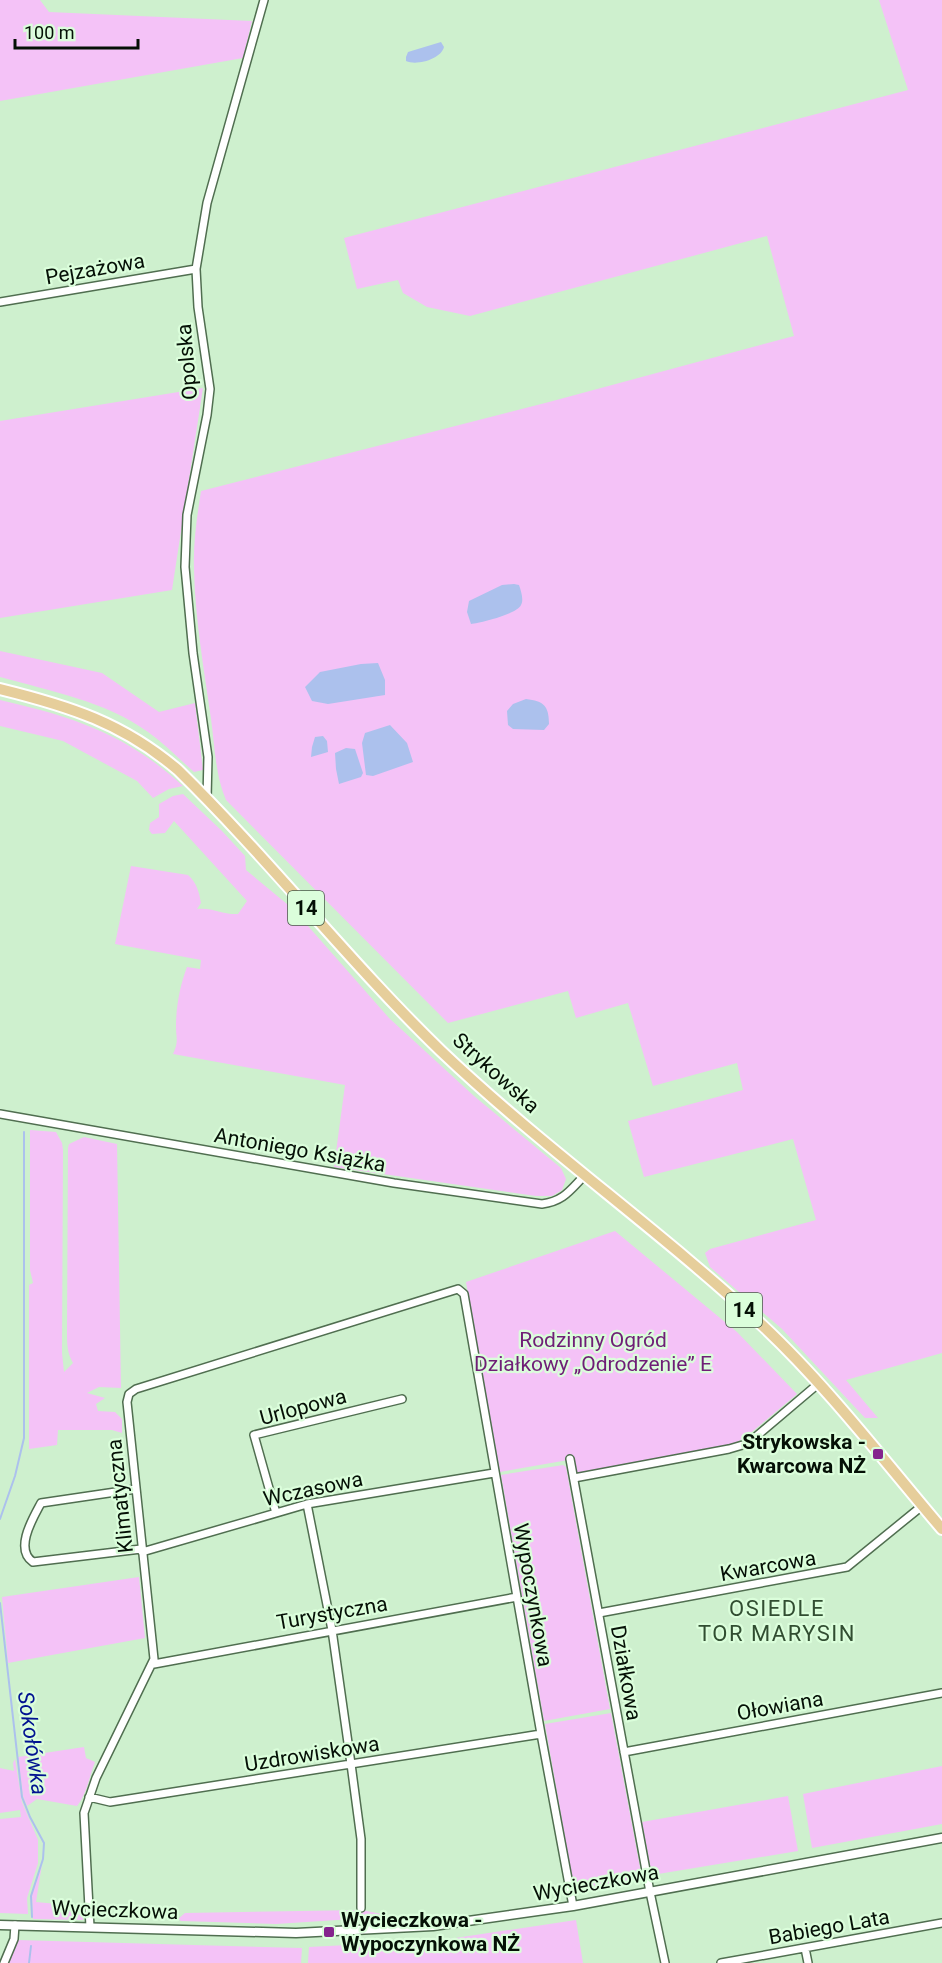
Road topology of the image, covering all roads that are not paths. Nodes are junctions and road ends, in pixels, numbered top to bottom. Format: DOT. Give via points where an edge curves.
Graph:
graph roads {
  1 [pos="264,0"];
  2 [pos="196,269"];
  3 [pos="0,302"];
  4 [pos="0,689"];
  5 [pos="207,799"];
  6 [pos="0,1114"];
  7 [pos="585,1175"];
  8 [pos="460,1290"];
  9 [pos="818,1384"];
  10 [pos="402,1399"];
  11 [pos="570,1460"];
  12 [pos="495,1473"];
  13 [pos="574,1478"];
  14 [pos="136,1489"];
  15 [pos="307,1504"];
  16 [pos="922,1506"];
  17 [pos="276,1513"];
  18 [pos="942,1529"];
  19 [pos="142,1550"];
  20 [pos="517,1597"];
  21 [pos="599,1613"];
  22 [pos="332,1630"];
  23 [pos="154,1664"];
  24 [pos="942,1693"];
  25 [pos="541,1734"];
  26 [pos="624,1752"];
  27 [pos="351,1764"];
  28 [pos="89,1797"];
  29 [pos="942,1838"];
  30 [pos="650,1892"];
  31 [pos="573,1906"];
  32 [pos="361,1908"];
  33 [pos="942,1923"];
  34 [pos="0,1925"];
  35 [pos="15,1925"];
  36 [pos="90,1927"];
  37 [pos="805,1948"];
  38 [pos="4,1963"];
  39 [pos="666,1963"];
  40 [pos="721,1963"];
  41 [pos="808,1963"];
  1 -- 2 [label="street, Opolska" via="207,203"];
  2 -- 3 [label="street, Pejzażowa"];
  2 -- 5 [label="street, Opolska" via="210,389 187,515 185,567 208,757"];
  4 -- 5 [label="main road, Strykowska / 14" via="62,705 122,730 161,755"];
  5 -- 7 [label="main road, Strykowska / 14" via="428,1038"];
  6 -- 7 [label="street, Antoniego Książka" via="382,1181 542,1204 565,1196"];
  7 -- 9 [label="main road, Strykowska / 14" via="744,1309"];
  8 -- 12 [label="street, Wypoczynkowa" via="464,1294"];
  8 -- 14 [label="street, Klimatyczna" via="132,1391 127,1402"];
  9 -- 13 [label="street" via="746,1444"];
  9 -- 16 [label="main road, Strykowska / 14"];
  10 -- 17 [label="street, Urlopowa" via="254,1435"];
  11 -- 13 [label="street, Działkowa"];
  12 -- 15 [label="street, Wczasowa"];
  12 -- 20 [label="street, Wypoczynkowa"];
  13 -- 21 [label="street, Działkowa"];
  14 -- 19 [label="street, Klimatyczna"];
  14 -- 19 [label="street, Wczasowa" via="41,1503 24,1544 33,1562"];
  15 -- 17 [label="street, Wczasowa"];
  15 -- 22 [label="street"];
  16 -- 18 [label="main road, Strykowska / 14"];
  16 -- 21 [label="street, Kwarcowa" via="847,1567"];
  17 -- 19 [label="street, Wczasowa"];
  19 -- 23 [label="street, Klimatyczna"];
  20 -- 22 [label="street, Turystyczna"];
  20 -- 25 [label="street, Wypoczynkowa"];
  21 -- 26 [label="street, Działkowa"];
  22 -- 23 [label="street, Turystyczna"];
  22 -- 27 [label="street"];
  23 -- 28 [label="street"];
  24 -- 26 [label="street, Ołowiana"];
  25 -- 27 [label="street, Uzdrowiskowa"];
  25 -- 31 [label="street, Wypoczynkowa"];
  26 -- 30 [label="street, Działkowa"];
  27 -- 28 [label="street, Uzdrowiskowa" via="110,1802"];
  27 -- 32 [label="street" via="361,1839"];
  28 -- 36 [label="street" via="84,1821"];
  29 -- 30 [label="street, Wycieczkowa"];
  30 -- 31 [label="street, Wycieczkowa"];
  30 -- 39 [label="street, Działkowa"];
  31 -- 36 [label="street, Wycieczkowa" via="457,1923 362,1931 279,1933"];
  33 -- 37 [label="street, Babiego Lata"];
  34 -- 35 [label="street, Wycieczkowa"];
  35 -- 36 [label="street, Wycieczkowa"];
  35 -- 38 [label="street"];
  37 -- 40 [label="street, Babiego Lata"];
  37 -- 41 [label="street"];
}
